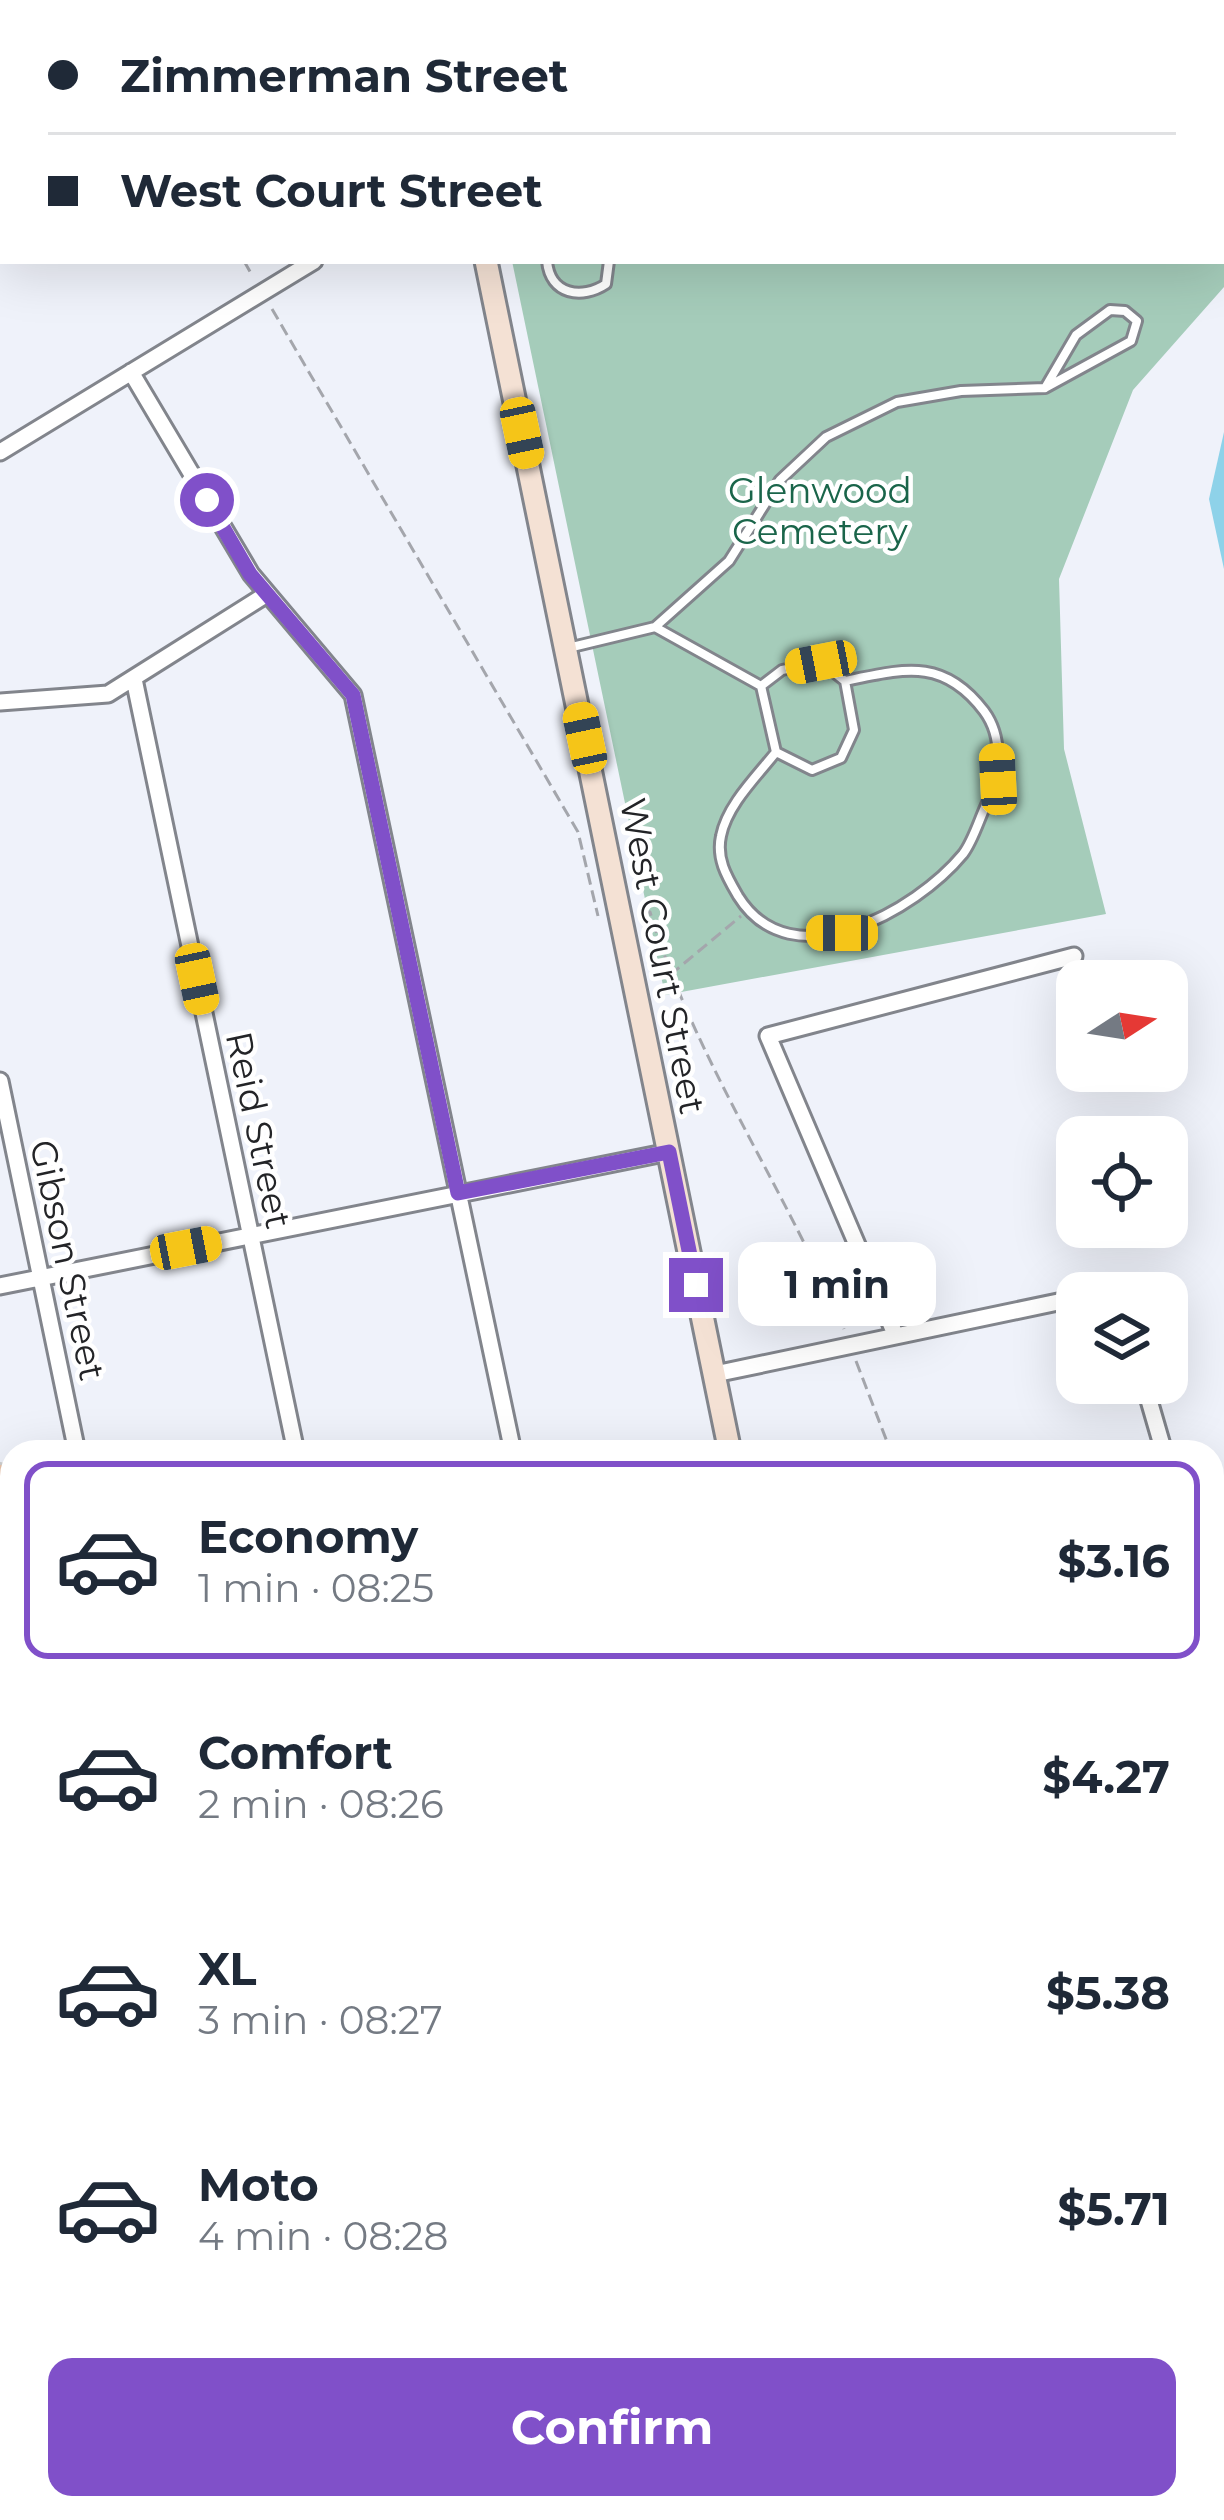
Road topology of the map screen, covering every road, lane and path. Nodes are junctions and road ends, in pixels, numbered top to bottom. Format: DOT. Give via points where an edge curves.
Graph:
graph roads {
  1 [pos="246,264"];
  2 [pos="309,264"];
  3 [pos="487,264"];
  4 [pos="547,264"];
  5 [pos="609,264"];
  6 [pos="256,282"];
  7 [pos="268,302"];
  8 [pos="131,372"];
  9 [pos="1045,388"];
  10 [pos="0,452"];
  11 [pos="267,594"];
  12 [pos="655,627"];
  13 [pos="566,648"];
  14 [pos="134,679"];
  15 [pos="845,681"];
  16 [pos="761,686"];
  17 [pos="0,702"];
  18 [pos="776,752"];
  19 [pos="644,911"];
  20 [pos="747,911"];
  21 [pos="604,919"];
  22 [pos="1074,956"];
  23 [pos="668,976"];
  24 [pos="0,1081"];
  25 [pos="669,1152"];
  26 [pos="458,1193"];
  27 [pos="250,1235"];
  28 [pos="41,1276"];
  29 [pos="0,1286"];
  30 [pos="1056,1302"];
  31 [pos="895,1334"];
  32 [pos="847,1336"];
  33 [pos="855,1358"];
  34 [pos="715,1374"];
  35 [pos="1150,1404"];
  36 [pos="75,1440"];
  37 [pos="293,1440"];
  38 [pos="510,1440"];
  39 [pos="728,1440"];
  40 [pos="886,1440"];
  41 [pos="1160,1440"];
  1 -- 6 [label="path"];
  2 -- 8 [label="street"];
  3 -- 13 [label="street, West Court Street"];
  4 -- 5 [label="lane" via="567,293 589,296 606,284"];
  7 -- 21 [label="path" via="578,832"];
  8 -- 10 [label="street"];
  8 -- 11 [label="street"];
  9 -- 9 [label="lane" via="1131,341 1137,321 1110,310 1076,335"];
  9 -- 12 [label="lane" via="897,402 826,437 780,480 728,561"];
  11 -- 14 [label="street"];
  11 -- 26 [label="street" via="353,695"];
  12 -- 13 [label="lane"];
  12 -- 16 [label="lane"];
  13 -- 25 [label="street, West Court Street"];
  14 -- 17 [label="street" via="108,694"];
  14 -- 27 [label="street, Reid Street"];
  15 -- 16 [label="lane" via="821,662 782,670"];
  15 -- 18 [label="lane" via="854,730 841,758 812,770"];
  15 -- 20 [label="lane" via="934,670 970,693 995,726 998,779 964,852 901,909 842,933 789,933"];
  16 -- 18 [label="lane"];
  18 -- 20 [label="lane" via="721,836 722,869"];
  19 -- 23 [label="path"];
  20 -- 23 [label="path"];
  22 -- 31 [label="street" via="768,1036"];
  23 -- 32 [label="path"];
  24 -- 28 [label="street, Gibson Street"];
  25 -- 26 [label="street"];
  25 -- 34 [label="street, West Court Street"];
  26 -- 27 [label="street"];
  26 -- 38 [label="street"];
  27 -- 28 [label="street"];
  27 -- 37 [label="street, Reid Street"];
  28 -- 29 [label="street"];
  28 -- 36 [label="street, Gibson Street"];
  30 -- 31 [label="street"];
  31 -- 34 [label="street"];
  33 -- 40 [label="path"];
  34 -- 39 [label="street, West Court Street"];
  35 -- 41 [label="street"];
}
